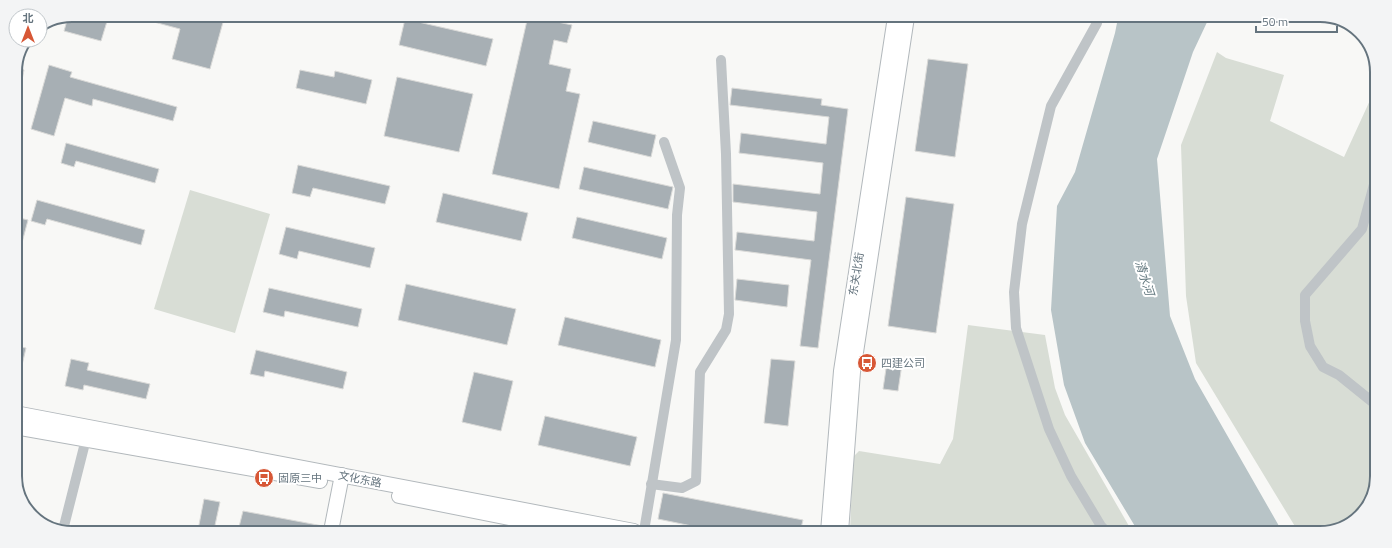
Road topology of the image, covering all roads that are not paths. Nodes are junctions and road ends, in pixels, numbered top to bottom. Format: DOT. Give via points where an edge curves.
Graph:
graph roads {
  1 [pos="894,22"];
  2 [pos="906,22"];
  3 [pos="1097,22"];
  4 [pos="721,60"];
  5 [pos="664,142"];
  6 [pos="1370,199"];
  7 [pos="1370,401"];
  8 [pos="22,414"];
  9 [pos="22,428"];
  10 [pos="86,439"];
  11 [pos="341,480"];
  12 [pos="651,484"];
  13 [pos="64,525"];
  14 [pos="331,526"];
  15 [pos="552,526"];
  16 [pos="605,526"];
  17 [pos="645,526"];
  18 [pos="828,526"];
  19 [pos="841,526"];
  20 [pos="1101,526"];
  1 -- 18 [label="main road, 东关北街" via="841,371"];
  2 -- 19 [label="main road, 东关北街" via="853,372"];
  3 -- 20 [label="street" via="1051,106 1022,224 1014,292 1016,328 1049,429 1071,476"];
  4 -- 12 [label="street" via="726,154 729,314 726,330 700,372 696,481 682,488"];
  5 -- 12 [label="street" via="680,188 677,216 676,340"];
  6 -- 7 [label="street" via="1362,229 1305,295 1305,321 1310,346 1323,367 1339,375"];
  8 -- 11 [label="main road, 文化东路"];
  9 -- 10 [label="main road, 文化东路"];
  10 -- 11 [label="main road, 文化东路"];
  10 -- 13 [label="street"];
  11 -- 14 [label="main road"];
  11 -- 15 [label="main road, 文化东路"];
  11 -- 16 [label="main road, 文化东路"];
  12 -- 17 [label="street"];
}
